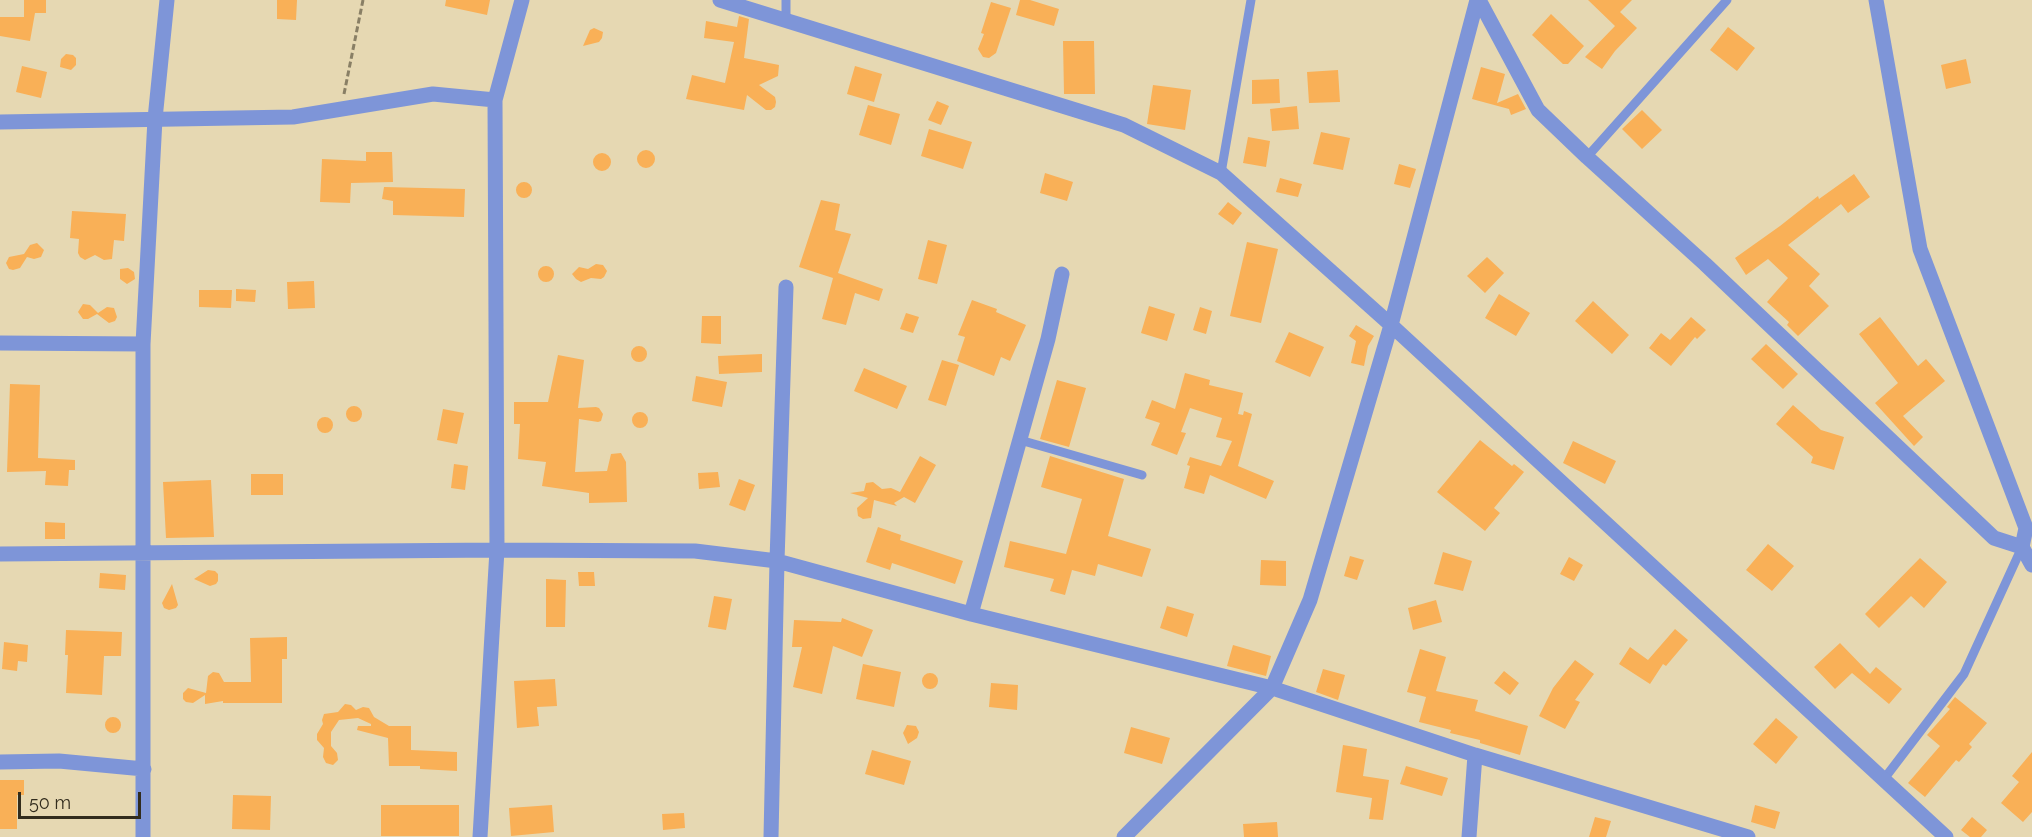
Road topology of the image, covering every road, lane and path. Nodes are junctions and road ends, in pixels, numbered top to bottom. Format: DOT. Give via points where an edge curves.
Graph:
graph roads {
  1 [pos="167,0"];
  2 [pos="363,0"];
  3 [pos="522,0"];
  4 [pos="720,0"];
  5 [pos="786,0"];
  6 [pos="1251,0"];
  7 [pos="1478,0"];
  8 [pos="1727,0"];
  9 [pos="1876,0"];
  10 [pos="786,19"];
  11 [pos="495,100"];
  12 [pos="342,108"];
  13 [pos="155,119"];
  14 [pos="0,122"];
  15 [pos="1587,158"];
  16 [pos="1221,173"];
  17 [pos="1062,274"];
  18 [pos="786,287"];
  19 [pos="1391,325"];
  20 [pos="0,343"];
  21 [pos="143,344"];
  22 [pos="1020,440"];
  23 [pos="1142,475"];
  24 [pos="2022,547"];
  25 [pos="497,550"];
  26 [pos="0,554"];
  27 [pos="143,554"];
  28 [pos="777,561"];
  29 [pos="2032,565"];
  30 [pos="971,614"];
  31 [pos="1272,688"];
  32 [pos="1475,755"];
  33 [pos="0,762"];
  34 [pos="144,769"];
  35 [pos="1884,779"];
  36 [pos="143,837"];
  37 [pos="480,837"];
  38 [pos="771,837"];
  39 [pos="1124,837"];
  40 [pos="1468,837"];
  41 [pos="1748,837"];
  42 [pos="1946,837"];
  1 -- 13 [label="street"];
  2 -- 12 [label="path"];
  3 -- 11 [label="street"];
  4 -- 10 [label="street"];
  5 -- 10 [label="lane"];
  6 -- 16 [label="lane"];
  7 -- 15 [label="street" via="1538,110"];
  7 -- 19 [label="street"];
  8 -- 15 [label="lane"];
  9 -- 24 [label="street" via="1920,249 2026,528"];
  10 -- 16 [label="street" via="1124,124"];
  11 -- 12 [label="street" via="433,94"];
  11 -- 25 [label="street"];
  12 -- 13 [label="street" via="293,117"];
  13 -- 14 [label="street"];
  13 -- 21 [label="street"];
  15 -- 24 [label="street" via="1705,264 1994,538"];
  16 -- 19 [label="street"];
  17 -- 22 [label="street"];
  18 -- 28 [label="street"];
  19 -- 31 [label="street" via="1310,600"];
  19 -- 35 [label="street"];
  20 -- 21 [label="street"];
  21 -- 27 [label="street"];
  22 -- 23 [label="lane"];
  22 -- 30 [label="street"];
  24 -- 29 [label="street"];
  24 -- 35 [label="lane" via="1964,674"];
  25 -- 27 [label="street"];
  25 -- 28 [label="street" via="695,551"];
  25 -- 37 [label="street"];
  26 -- 27 [label="street"];
  27 -- 34 [label="street"];
  28 -- 30 [label="street"];
  28 -- 38 [label="street"];
  30 -- 31 [label="street"];
  31 -- 32 [label="street"];
  31 -- 39 [label="street"];
  32 -- 40 [label="street"];
  32 -- 41 [label="street"];
  33 -- 34 [label="street" via="60,761"];
  34 -- 36 [label="street"];
  35 -- 42 [label="street"];
}
